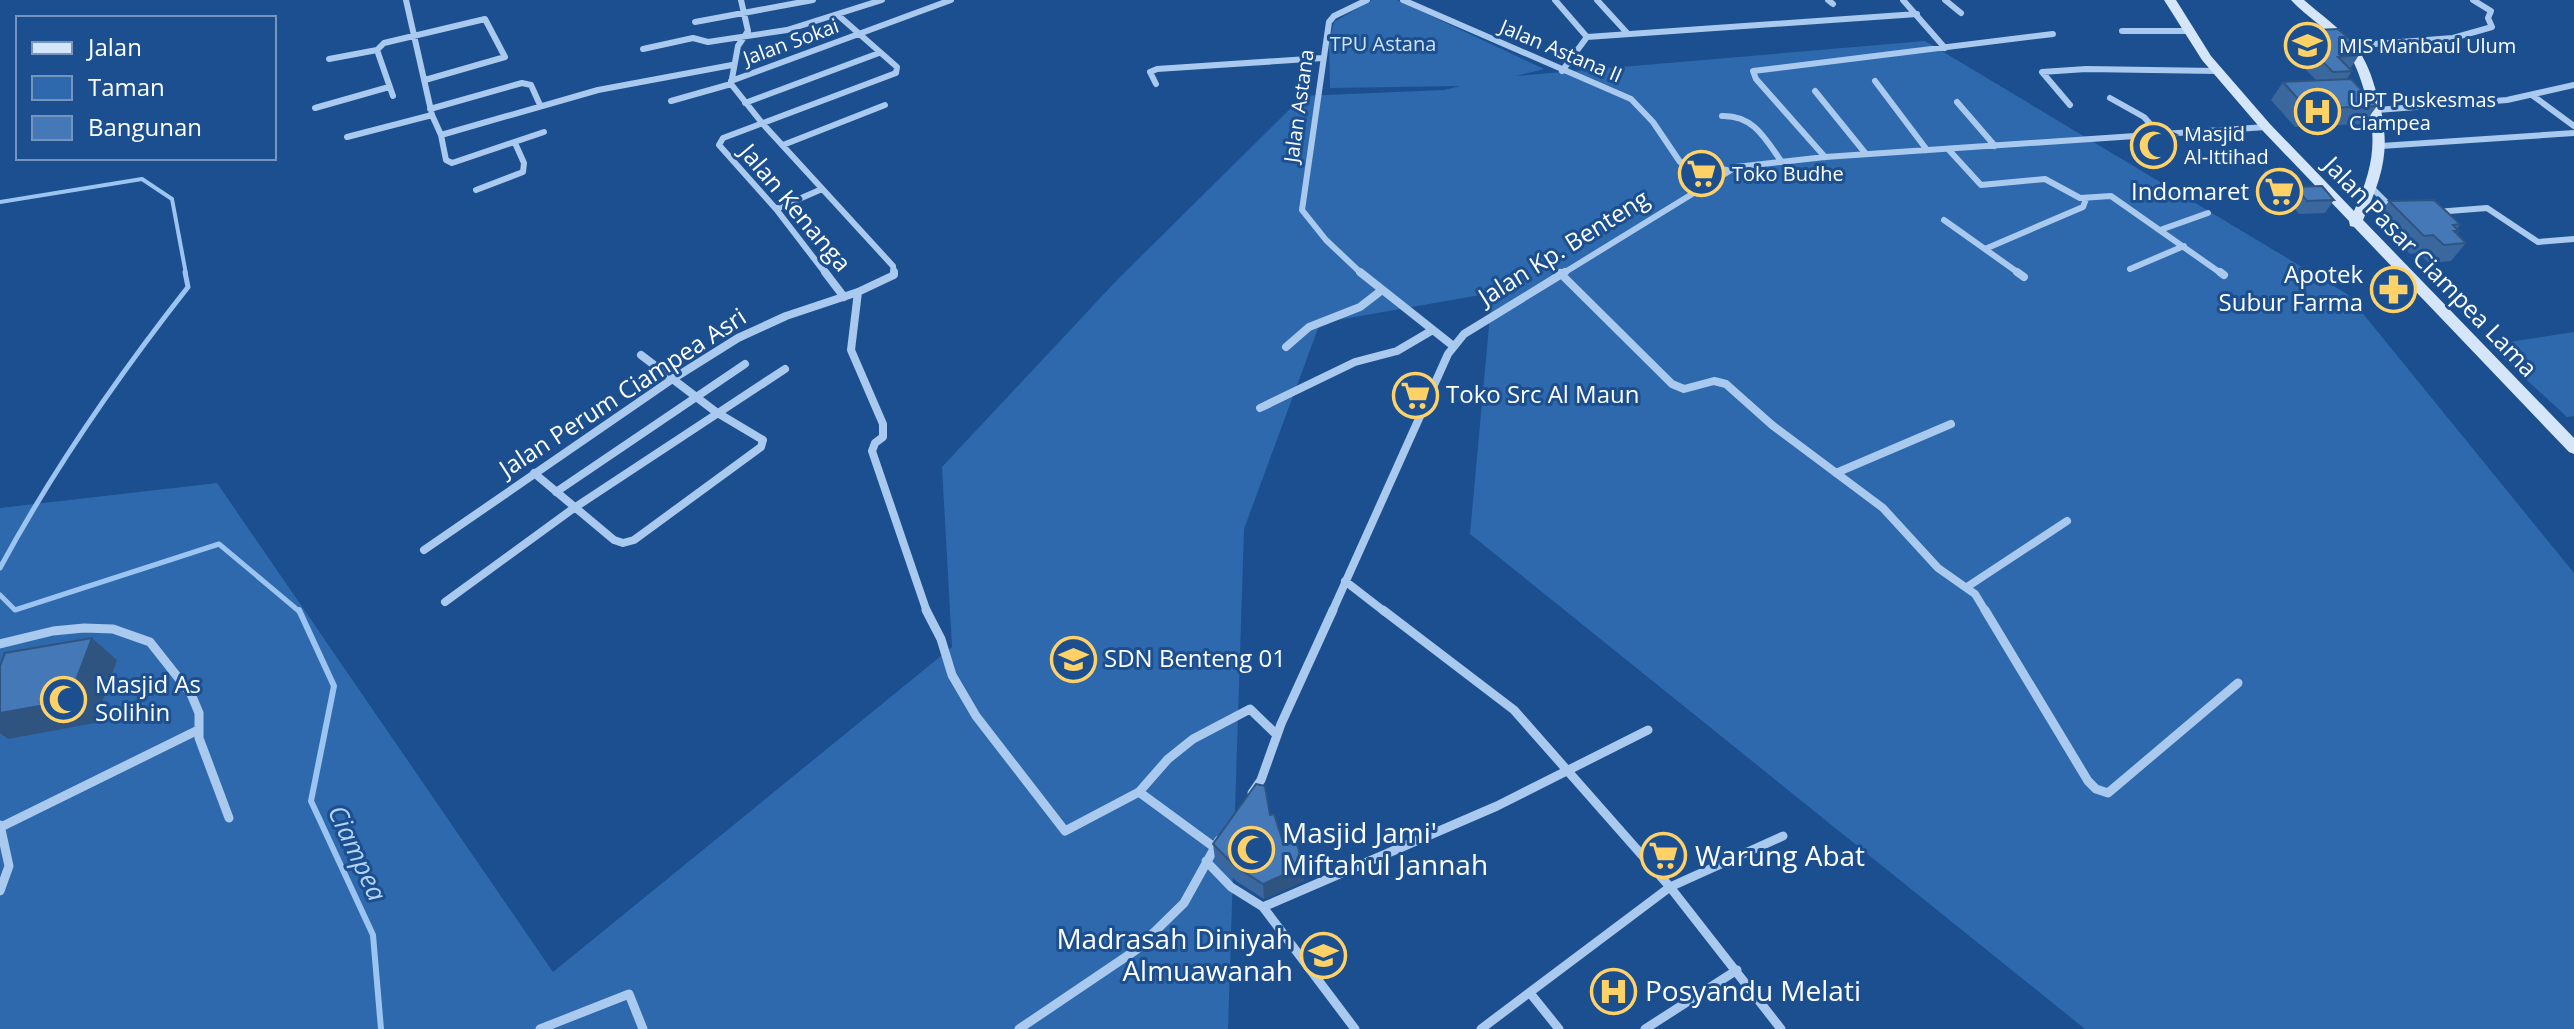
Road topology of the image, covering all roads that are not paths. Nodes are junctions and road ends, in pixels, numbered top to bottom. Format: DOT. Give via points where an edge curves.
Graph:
graph roads {
  1 [pos="406,0"];
  2 [pos="741,0"];
  3 [pos="813,0"];
  4 [pos="882,0"];
  5 [pos="951,0"];
  6 [pos="1367,0"];
  7 [pos="1403,0"];
  8 [pos="1555,0"];
  9 [pos="1597,0"];
  10 [pos="1903,0"];
  11 [pos="1945,0"];
  12 [pos="2170,0"];
  13 [pos="2297,0"];
  14 [pos="2473,0"];
  15 [pos="745,13"];
  16 [pos="1961,13"];
  17 [pos="1917,14"];
  18 [pos="839,16"];
  19 [pos="695,22"];
  20 [pos="2122,31"];
  21 [pos="2188,31"];
  22 [pos="859,34"];
  23 [pos="1628,34"];
  24 [pos="2053,34"];
  25 [pos="414,36"];
  26 [pos="745,37"];
  27 [pos="1587,37"];
  28 [pos="2348,46"];
  29 [pos="1945,48"];
  30 [pos="643,49"];
  31 [pos="377,50"];
  32 [pos="879,53"];
  33 [pos="1323,58"];
  34 [pos="329,59"];
  35 [pos="732,65"];
  36 [pos="1562,71"];
  37 [pos="2217,71"];
  38 [pos="425,80"];
  39 [pos="1875,81"];
  40 [pos="731,83"];
  41 [pos="1156,84"];
  42 [pos="2574,85"];
  43 [pos="389,87"];
  44 [pos="1815,91"];
  45 [pos="2532,95"];
  46 [pos="393,96"];
  47 [pos="2110,98"];
  48 [pos="671,101"];
  49 [pos="1957,102"];
  50 [pos="745,103"];
  51 [pos="540,105"];
  52 [pos="885,105"];
  53 [pos="2070,105"];
  54 [pos="315,108"];
  55 [pos="2377,110"];
  56 [pos="431,112"];
  57 [pos="1722,116"];
  58 [pos="762,123"];
  59 [pos="2574,126"];
  60 [pos="2266,127"];
  61 [pos="544,132"];
  62 [pos="2574,133"];
  63 [pos="441,135"];
  64 [pos="2160,135"];
  65 [pos="347,137"];
  66 [pos="515,143"];
  67 [pos="783,145"];
  68 [pos="1995,146"];
  69 [pos="2381,146"];
  70 [pos="1948,149"];
  71 [pos="1927,150"];
  72 [pos="1866,154"];
  73 [pos="1825,157"];
  74 [pos="1781,161"];
  75 [pos="1727,170"];
  76 [pos="822,189"];
  77 [pos="2373,189"];
  78 [pos="476,190"];
  79 [pos="2086,199"];
  80 [pos="776,209"];
  81 [pos="2208,213"];
  82 [pos="2402,213"];
  83 [pos="2424,213"];
  84 [pos="1944,220"];
  85 [pos="2355,223"];
  86 [pos="2160,230"];
  87 [pos="2574,239"];
  88 [pos="2184,246"];
  89 [pos="1985,249"];
  90 [pos="2130,269"];
  91 [pos="1560,273"];
  92 [pos="2224,275"];
  93 [pos="2024,277"];
  94 [pos="1382,290"];
  95 [pos="858,292"];
  96 [pos="844,297"];
  97 [pos="1431,331"];
  98 [pos="1452,345"];
  99 [pos="1286,347"];
  100 [pos="641,355"];
  101 [pos="745,364"];
  102 [pos="785,369"];
  103 [pos="671,380"];
  104 [pos="695,396"];
  105 [pos="1260,408"];
  106 [pos="716,412"];
  107 [pos="1951,424"];
  108 [pos="2574,448"];
  109 [pos="534,473"];
  110 [pos="1836,473"];
  111 [pos="556,492"];
  112 [pos="574,508"];
  113 [pos="2067,521"];
  114 [pos="424,550"];
  115 [pos="1345,581"];
  116 [pos="1967,587"];
  117 [pos="445,602"];
  118 [pos="0,644"];
  119 [pos="2238,683"];
  120 [pos="198,730"];
  121 [pos="1648,730"];
  122 [pos="1277,735"];
  123 [pos="1567,771"];
  124 [pos="1139,792"];
  125 [pos="1249,799"];
  126 [pos="229,818"];
  127 [pos="0,826"];
  128 [pos="1228,828"];
  129 [pos="1783,836"];
  130 [pos="1214,847"];
  131 [pos="1206,861"];
  132 [pos="1670,887"];
  133 [pos="0,891"];
  134 [pos="1263,907"];
  135 [pos="1737,970"];
  136 [pos="1530,993"];
  137 [pos="540,1029"];
  138 [pos="643,1029"];
  139 [pos="1019,1029"];
  140 [pos="1355,1029"];
  141 [pos="1481,1029"];
  142 [pos="1559,1029"];
  143 [pos="1645,1029"];
  144 [pos="1781,1029"];
  1 -- 25 [label="street"];
  2 -- 15 [label="street"];
  3 -- 15 [label="street"];
  4 -- 18 [label="street"];
  5 -- 22 [label="street, Jalan Sokai"];
  6 -- 33 [label="street, Jalan Astana" via="1329,22"];
  7 -- 36 [label="street, Jalan Astana II"];
  8 -- 27 [label="street"];
  9 -- 23 [label="street"];
  10 -- 17 [label="street"];
  11 -- 16 [label="street"];
  12 -- 21 [label="main road, Jalan Pasar Ciampea Lama"];
  13 -- 28 [label="main road"];
  14 -- 28 [label="street" via="2491,11 2492,27 2453,38"];
  15 -- 19 [label="street"];
  15 -- 26 [label="street"];
  17 -- 23 [label="street"];
  17 -- 29 [label="street"];
  18 -- 22 [label="street"];
  18 -- 26 [label="street"];
  20 -- 21 [label="street"];
  21 -- 37 [label="main road, Jalan Pasar Ciampea Lama"];
  22 -- 32 [label="street"];
  22 -- 40 [label="street, Jalan Sokai"];
  23 -- 27 [label="street"];
  24 -- 29 [label="street"];
  25 -- 31 [label="street"];
  25 -- 38 [label="street"];
  25 -- 38 [label="street" via="485,19 505,57"];
  26 -- 30 [label="street" via="705,42 694,37"];
  26 -- 35 [label="street"];
  27 -- 36 [label="street"];
  28 -- 55 [label="main road" via="2365,69"];
  29 -- 73 [label="street" via="1753,71"];
  31 -- 34 [label="street"];
  31 -- 43 [label="street"];
  32 -- 50 [label="street"];
  32 -- 58 [label="street" via="897,67 896,73"];
  33 -- 41 [label="street" via="1157,69 1150,72"];
  33 -- 94 [label="street, Jalan Astana" via="1301,203 1319,233"];
  35 -- 40 [label="street"];
  35 -- 51 [label="street"];
  36 -- 75 [label="street, Jalan Astana II" via="1593,80 1642,107 1680,162"];
  37 -- 53 [label="street" via="2099,67 2042,72"];
  37 -- 60 [label="main road, Jalan Pasar Ciampea Lama"];
  38 -- 56 [label="street"];
  39 -- 71 [label="street"];
  40 -- 48 [label="street, Jalan Sokai"];
  40 -- 50 [label="street, Jalan Perum Ciampea Asri"];
  42 -- 45 [label="street"];
  43 -- 46 [label="street"];
  43 -- 54 [label="street"];
  44 -- 72 [label="street"];
  45 -- 55 [label="street"];
  45 -- 59 [label="street"];
  47 -- 64 [label="street" via="2144,117"];
  49 -- 68 [label="street"];
  50 -- 58 [label="street, Jalan Perum Ciampea Asri"];
  51 -- 56 [label="street" via="531,85 522,83"];
  51 -- 63 [label="street"];
  52 -- 67 [label="street"];
  55 -- 69 [label="main road"];
  56 -- 63 [label="street"];
  56 -- 65 [label="street"];
  57 -- 74 [label="street" via="1739,114 1749,120"];
  58 -- 67 [label="street, Jalan Perum Ciampea Asri"];
  58 -- 80 [label="street, Jalan Kenanga" via="723,138 719,145"];
  60 -- 64 [label="street, Jalan Kp. Benteng"];
  60 -- 85 [label="main road, Jalan Pasar Ciampea Lama"];
  61 -- 66 [label="street"];
  62 -- 69 [label="street"];
  63 -- 66 [label="street" via="446,160 452,163"];
  64 -- 68 [label="street, Jalan Kp. Benteng"];
  66 -- 78 [label="street" via="523,172"];
  67 -- 76 [label="street, Jalan Perum Ciampea Asri"];
  68 -- 70 [label="street, Jalan Kp. Benteng"];
  69 -- 77 [label="main road"];
  70 -- 71 [label="street, Jalan Kp. Benteng"];
  70 -- 79 [label="street" via="1981,185 2045,179"];
  71 -- 72 [label="street, Jalan Kp. Benteng"];
  72 -- 73 [label="street, Jalan Kp. Benteng"];
  73 -- 74 [label="street, Jalan Kp. Benteng"];
  74 -- 75 [label="street, Jalan Kp. Benteng"];
  75 -- 91 [label="street, Jalan Kp. Benteng"];
  76 -- 80 [label="street"];
  76 -- 95 [label="street, Jalan Perum Ciampea Asri" via="895,271"];
  77 -- 82 [label="street"];
  77 -- 85 [label="main road"];
  79 -- 86 [label="street" via="2111,196"];
  79 -- 89 [label="street" via="2083,207"];
  80 -- 96 [label="street, Jalan Kenanga"];
  81 -- 86 [label="street"];
  83 -- 87 [label="street" via="2487,208 2538,242"];
  84 -- 89 [label="street"];
  85 -- 108 [label="main road, Jalan Pasar Ciampea Lama"];
  86 -- 88 [label="street"];
  88 -- 90 [label="street"];
  88 -- 92 [label="street"];
  89 -- 93 [label="street"];
  91 -- 98 [label="street, Jalan Kp. Benteng"];
  91 -- 110 [label="street" via="1672,384 1684,389 1720,381"];
  94 -- 97 [label="street"];
  94 -- 99 [label="street" via="1359,308 1313,324"];
  95 -- 96 [label="street, Jalan Perum Ciampea Asri"];
  95 -- 124 [label="street" via="851,350 883,424 883,437 872,451 925,614 943,644 951,673 980,721 1065,831"];
  96 -- 103 [label="street, Jalan Perum Ciampea Asri" via="762,326"];
  97 -- 98 [label="street"];
  97 -- 105 [label="street" via="1397,351 1355,362"];
  98 -- 115 [label="street, Jalan Kp. Benteng"];
  100 -- 103 [label="street"];
  101 -- 104 [label="street"];
  102 -- 106 [label="street"];
  103 -- 104 [label="street"];
  103 -- 109 [label="street, Jalan Perum Ciampea Asri"];
  104 -- 106 [label="street"];
  104 -- 111 [label="street"];
  106 -- 112 [label="street"];
  106 -- 112 [label="street" via="764,443 634,540 614,540"];
  107 -- 110 [label="street"];
  109 -- 111 [label="street"];
  109 -- 114 [label="street, Jalan Perum Ciampea Asri"];
  110 -- 116 [label="street" via="1898,521 1938,568"];
  111 -- 112 [label="street"];
  112 -- 117 [label="street"];
  113 -- 116 [label="street"];
  115 -- 122 [label="street, Jalan Kp. Benteng"];
  115 -- 123 [label="street" via="1514,710"];
  116 -- 119 [label="street" via="1982,601 2096,789 2108,793"];
  118 -- 120 [label="street" via="84,628 135,635 150,642 191,694 199,713"];
  120 -- 126 [label="street"];
  120 -- 127 [label="street"];
  121 -- 123 [label="street"];
  122 -- 124 [label="street" via="1250,709 1193,739"];
  122 -- 125 [label="street, Jalan Kp. Benteng"];
  123 -- 132 [label="street"];
  123 -- 134 [label="street"];
  124 -- 130 [label="street"];
  127 -- 133 [label="street" via="9,866"];
  128 -- 130 [label="street"];
  129 -- 132 [label="street"];
  130 -- 131 [label="street"];
  131 -- 134 [label="street" via="1231,887"];
  131 -- 139 [label="street" via="1184,903 1136,950"];
  132 -- 135 [label="street"];
  132 -- 136 [label="street"];
  134 -- 140 [label="street"];
  135 -- 143 [label="street"];
  135 -- 144 [label="street"];
  136 -- 141 [label="street"];
  136 -- 142 [label="street"];
  137 -- 138 [label="street" via="629,994"];
}
